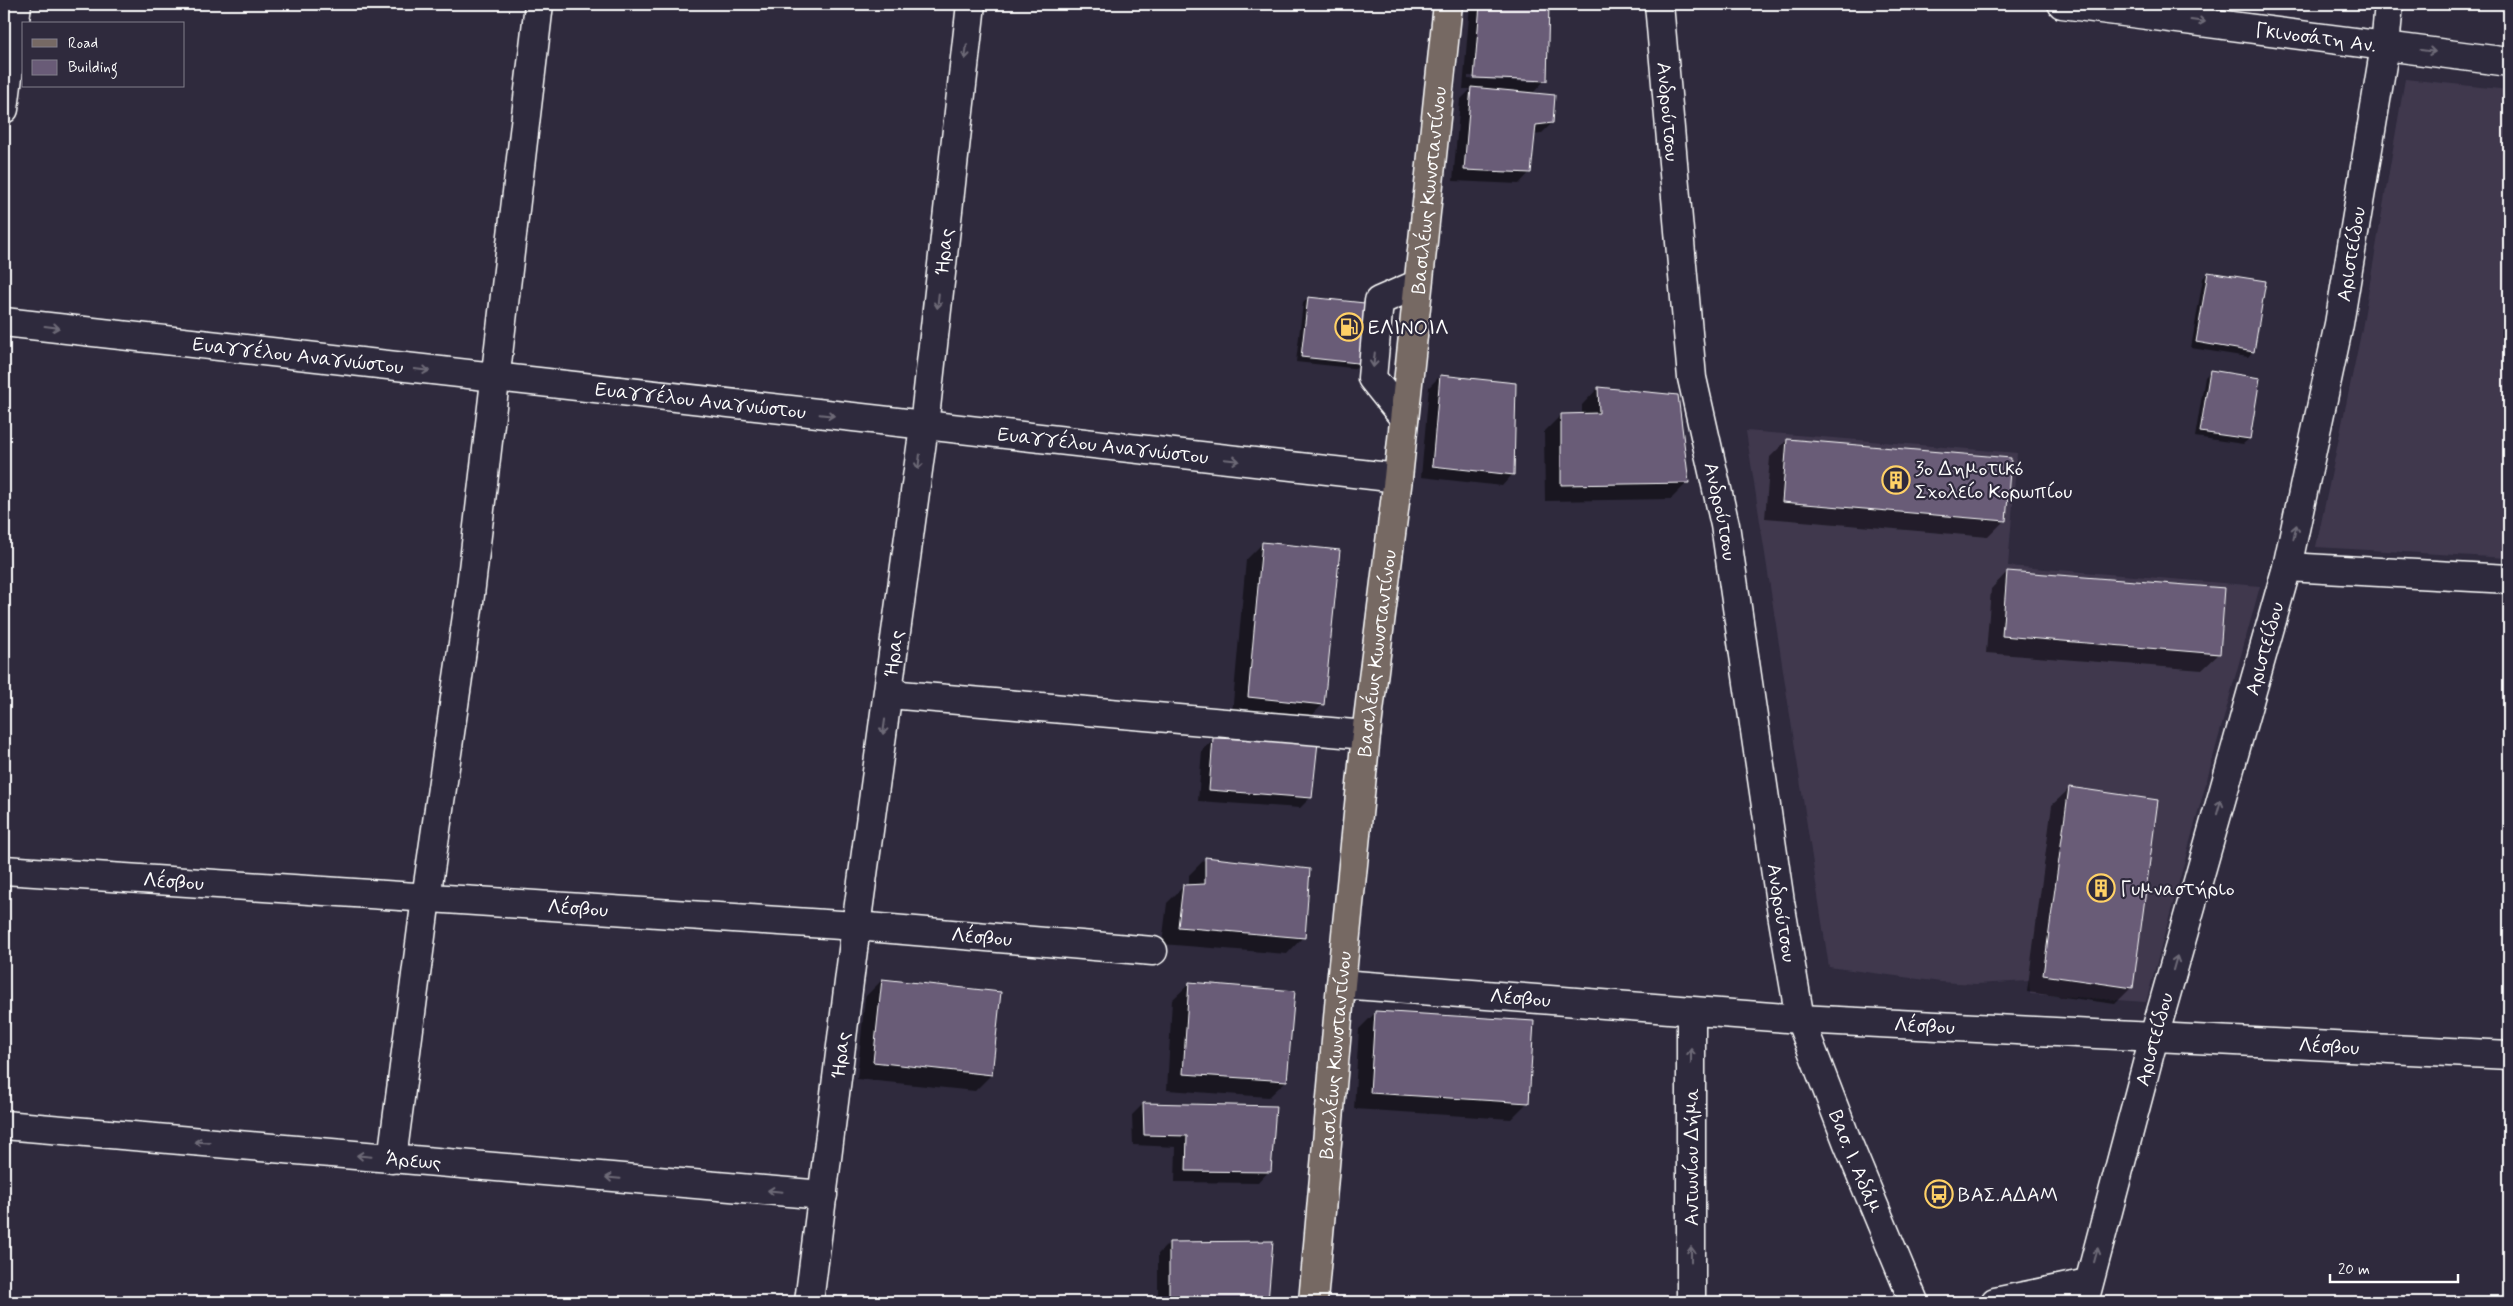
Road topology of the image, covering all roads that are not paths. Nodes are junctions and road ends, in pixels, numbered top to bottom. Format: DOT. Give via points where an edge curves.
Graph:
graph roads {
  1 [pos="17,4"];
  2 [pos="539,4"];
  3 [pos="971,4"];
  4 [pos="1448,4"];
  5 [pos="1659,4"];
  6 [pos="2062,4"];
  7 [pos="2389,4"];
  8 [pos="2386,46"];
  9 [pos="2509,62"];
  10 [pos="4,109"];
  11 [pos="1418,284"];
  12 [pos="4,322"];
  13 [pos="495,378"];
  14 [pos="1404,418"];
  15 [pos="924,426"];
  16 [pos="1398,478"];
  17 [pos="2287,567"];
  18 [pos="2509,579"];
  19 [pos="889,694"];
  20 [pos="1366,734"];
  21 [pos="4,870"];
  22 [pos="426,898"];
  23 [pos="856,926"];
  24 [pos="1152,951"];
  25 [pos="1341,984"];
  26 [pos="1691,1012"];
  27 [pos="1800,1018"];
  28 [pos="2154,1037"];
  29 [pos="2509,1055"];
  30 [pos="4,1125"];
  31 [pos="392,1159"];
  32 [pos="823,1196"];
  33 [pos="2086,1292"];
  34 [pos="809,1302"];
  35 [pos="1313,1302"];
  36 [pos="1691,1302"];
  37 [pos="1914,1302"];
  38 [pos="1995,1302"];
  1 -- 10 [label="street"];
  2 -- 13 [label="street"];
  3 -- 15 [label="street, Ήρας, one-way"];
  4 -- 11 [label="main road, Βασιλέως Κωνσταντίνου"];
  5 -- 27 [label="street, Ανδρούτσου" via="1692,378 1725,525"];
  6 -- 8 [label="street, Γκινοσάτη Αν., one-way"];
  7 -- 8 [label="street, Αριστείδου"];
  8 -- 9 [label="street, Γκινοσάτη Αν., one-way"];
  17 -- 8 [label="street, Αριστείδου, one-way" via="2340,324"];
  11 -- 14 [label="main road, Βασιλέως Κωνσταντίνου"];
  11 -- 14 [label="street, one-way" via="1379,301 1372,378"];
  12 -- 13 [label="street, Ευαγγέλου Αναγνώστου, one-way"];
  13 -- 15 [label="street, Ευαγγέλου Αναγνώστου, one-way"];
  13 -- 22 [label="street" via="470,594"];
  14 -- 16 [label="main road, Βασιλέως Κωνσταντίνου"];
  15 -- 16 [label="street, Ευαγγέλου Αναγνώστου, one-way"];
  15 -- 19 [label="street, Ήρας, one-way"];
  16 -- 20 [label="main road, Βασιλέως Κωνσταντίνου"];
  17 -- 18 [label="street"];
  28 -- 17 [label="street, Αριστείδου, one-way"];
  19 -- 20 [label="street"];
  19 -- 23 [label="street, Ήρας, one-way"];
  20 -- 25 [label="main road, Βασιλέως Κωνσταντίνου"];
  21 -- 22 [label="street, Λέσβου"];
  22 -- 23 [label="street, Λέσβου"];
  22 -- 31 [label="street"];
  23 -- 24 [label="street, Λέσβου"];
  23 -- 32 [label="street, Ήρας"];
  25 -- 26 [label="street, Λέσβου"];
  25 -- 35 [label="main road, Βασιλέως Κωνσταντίνου"];
  26 -- 27 [label="street, Λέσβου"];
  36 -- 26 [label="street, Αντωνίου Δήμα, one-way"];
  27 -- 28 [label="street, Λέσβου"];
  27 -- 37 [label="street, Βασ. Ι. Αδάμ"];
  28 -- 29 [label="street, Λέσβου"];
  33 -- 28 [label="street, Αριστείδου, one-way"];
  31 -- 30 [label="street, Άρεως, one-way"];
  32 -- 31 [label="street, Άρεως, one-way"];
  32 -- 34 [label="street, Ήρας"];
  33 -- 38 [label="street, Αριστείδου"];
}
